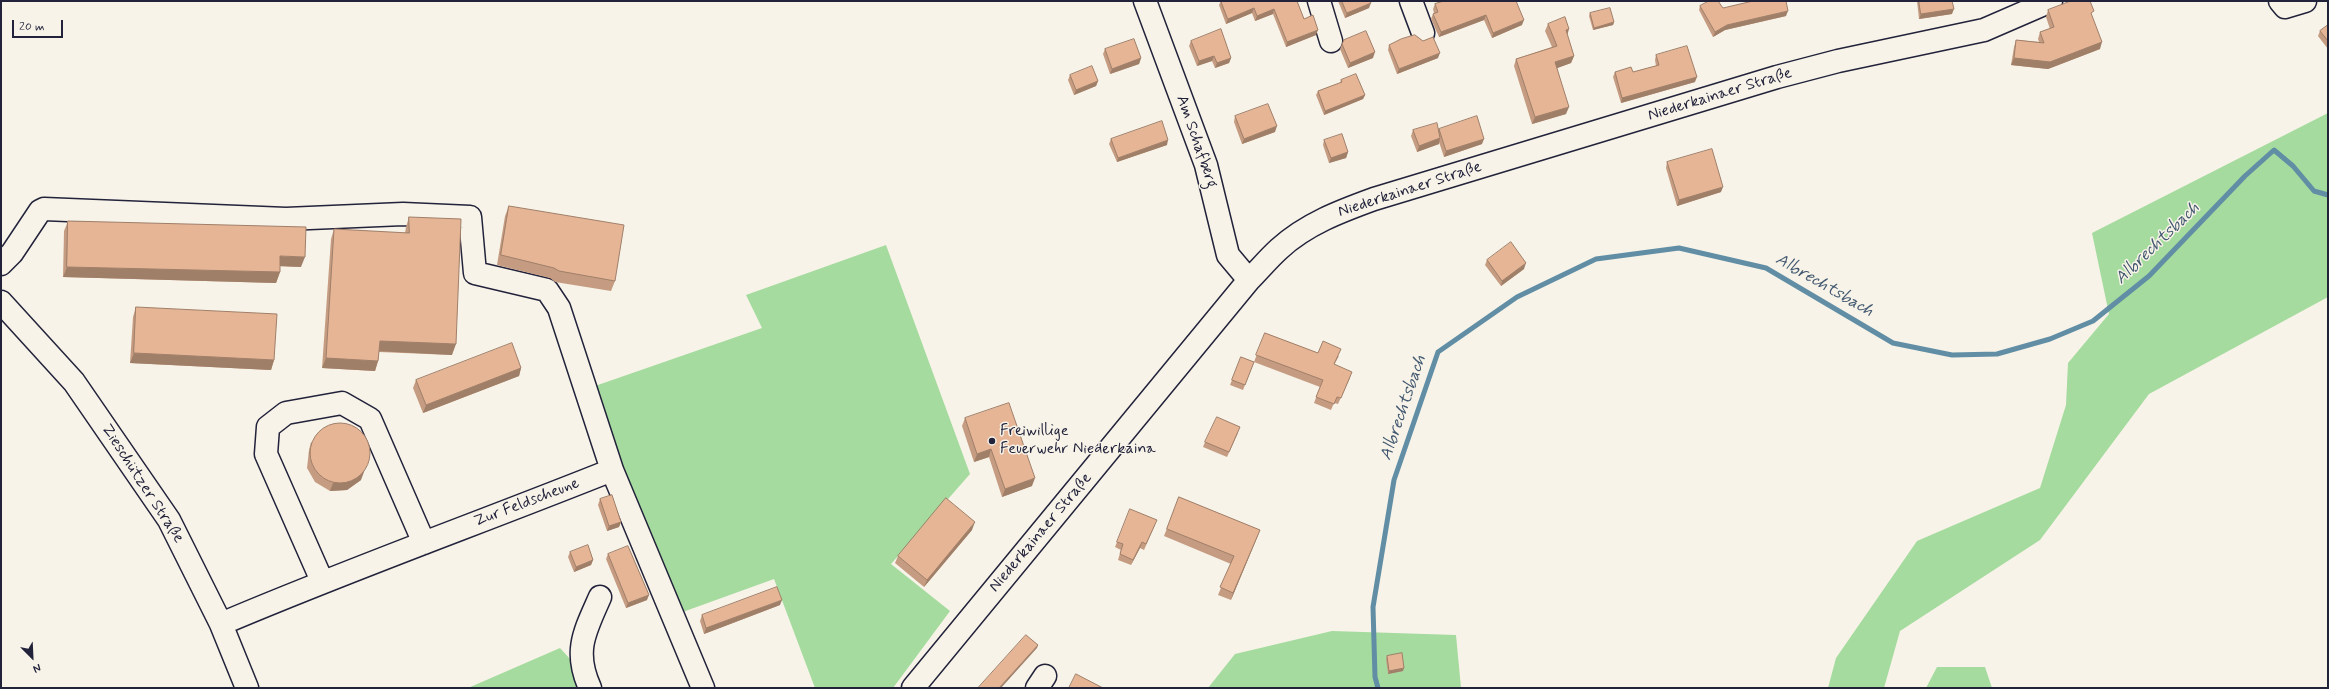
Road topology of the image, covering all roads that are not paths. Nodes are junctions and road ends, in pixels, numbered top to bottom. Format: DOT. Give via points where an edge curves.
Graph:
graph roads {
  1 [pos="1145,1"];
  2 [pos="1319,1"];
  3 [pos="1411,1"];
  4 [pos="2051,1"];
  5 [pos="2280,1"];
  6 [pos="2305,1"];
  7 [pos="1423,33"];
  8 [pos="1331,41"];
  9 [pos="1,264"];
  10 [pos="1249,280"];
  11 [pos="1,302"];
  12 [pos="612,470"];
  13 [pos="424,543"];
  14 [pos="322,581"];
  15 [pos="600,597"];
  16 [pos="221,624"];
  17 [pos="247,688"];
  18 [pos="590,688"];
  19 [pos="703,688"];
  20 [pos="913,688"];
  1 -- 10 [label="street, Am Schafberg" via="1206,165 1228,255"];
  2 -- 8 [label="street"];
  3 -- 7 [label="street"];
  4 -- 10 [label="street, Niederkainaer Straße" via="1984,30 1785,75 1374,199 1332,215 1303,231 1280,248"];
  5 -- 6 [label="street" via="2284,7"];
  9 -- 12 [label="street" via="44,209 286,219 403,214 470,217 475,273 547,290 559,308"];
  10 -- 20 [label="street, Niederkainaer Straße"];
  11 -- 16 [label="street, Zieschützer Straße" via="74,382 164,514 184,548"];
  12 -- 13 [label="street, Zur Feldscheune"];
  12 -- 19 [label="street"];
  13 -- 14 [label="street, Zur Feldscheune"];
  13 -- 14 [label="street" via="370,419 342,403 286,413 268,427 266,454"];
  14 -- 16 [label="street, Zur Feldscheune"];
  15 -- 18 [label="street" via="582,638 583,673"];
  16 -- 17 [label="street, Zieschützer Straße"];
}
